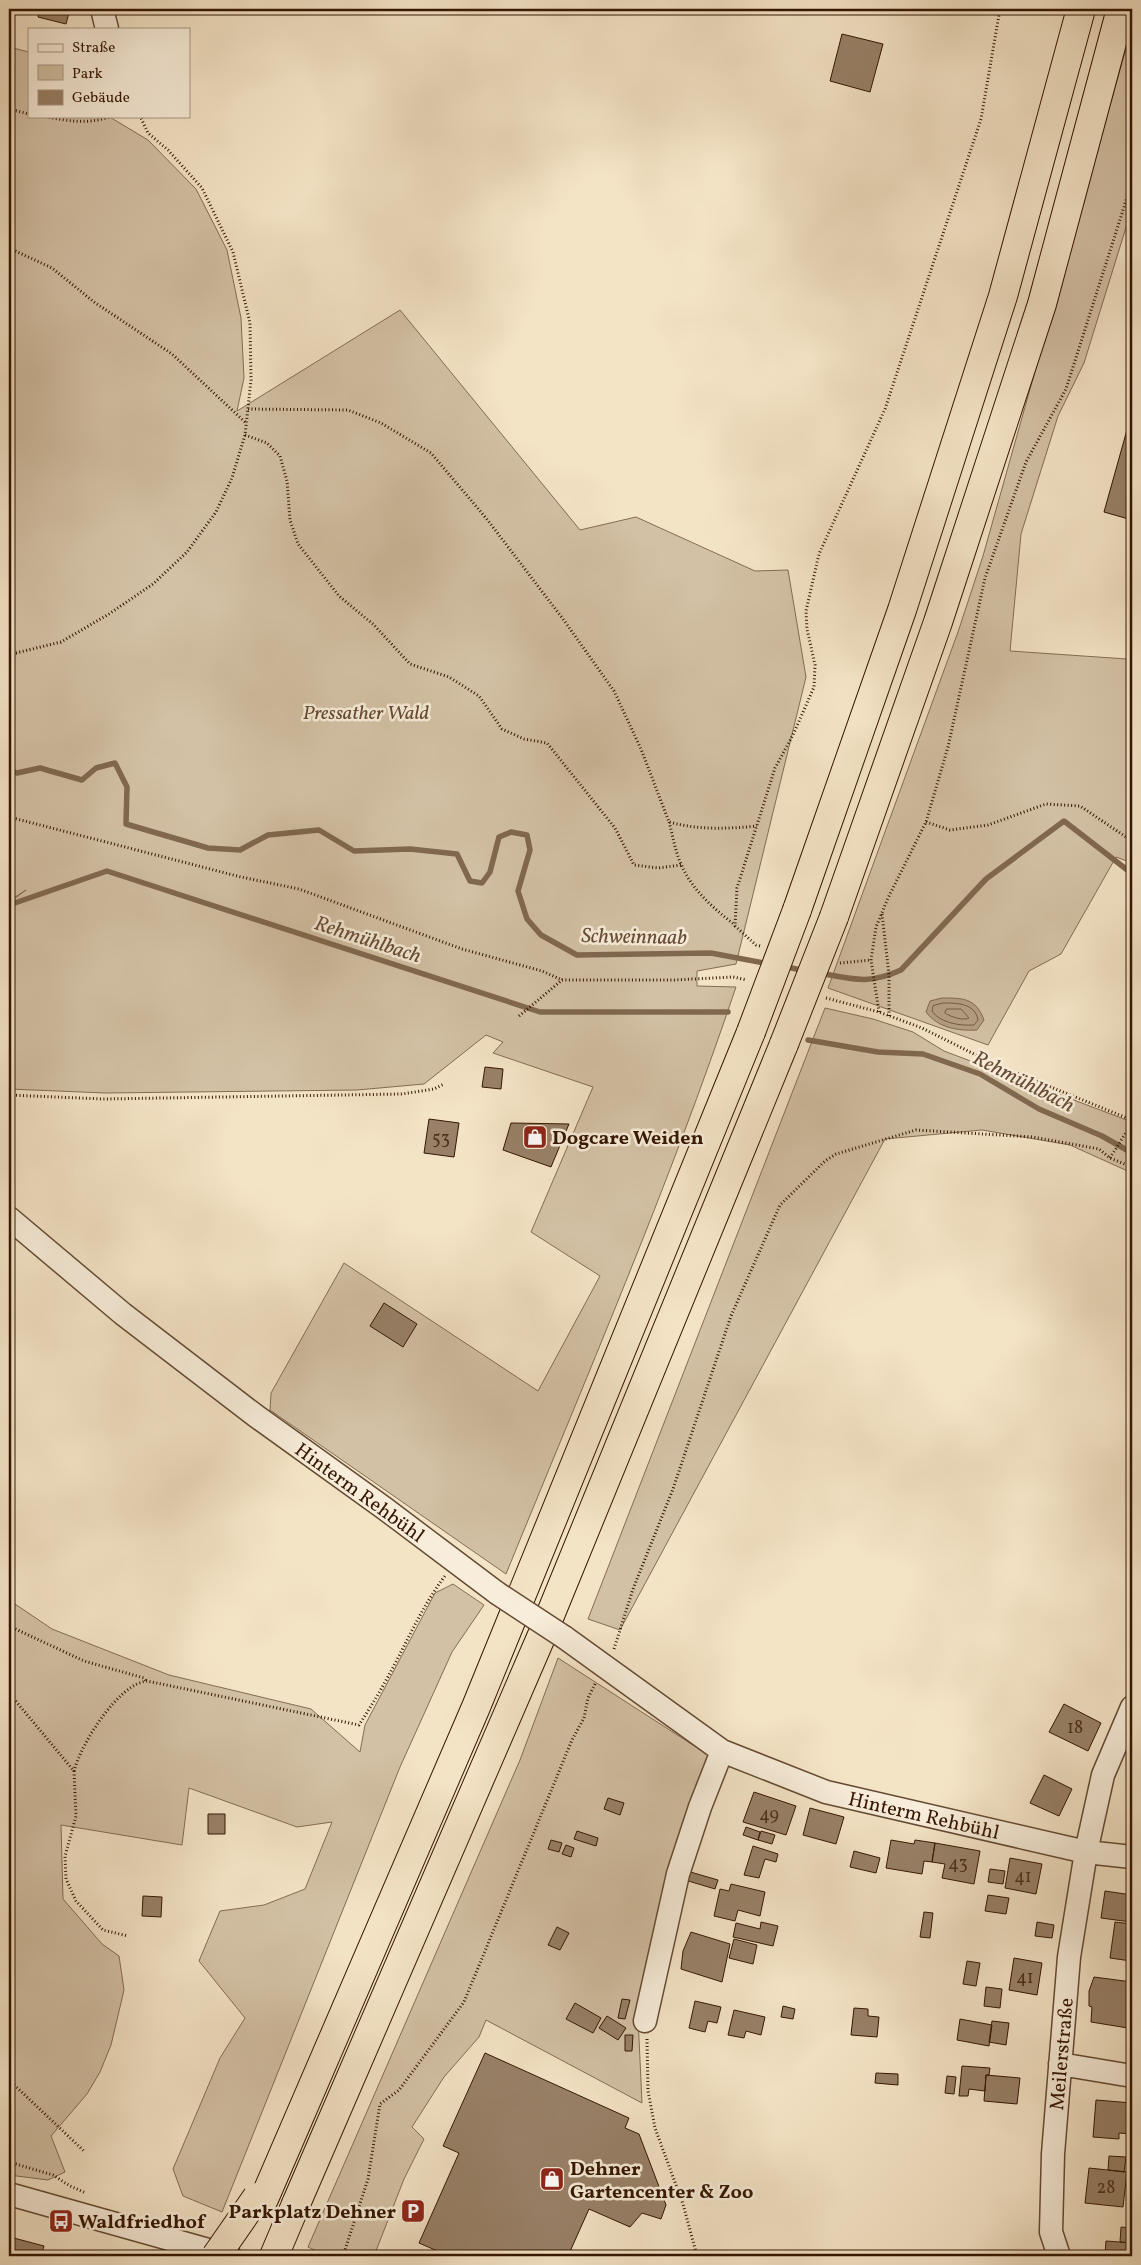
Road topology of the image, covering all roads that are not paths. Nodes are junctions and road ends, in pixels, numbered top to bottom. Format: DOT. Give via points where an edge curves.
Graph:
graph roads {
  1 [pos="102,9"];
  2 [pos="1081,9"];
  3 [pos="1120,9"];
  4 [pos="107,28"];
  5 [pos="9,1218"];
  6 [pos="1132,1707"];
  7 [pos="722,1751"];
  8 [pos="1086,1852"];
  9 [pos="1132,1857"];
  10 [pos="646,2021"];
  11 [pos="1060,2064"];
  12 [pos="1132,2076"];
  13 [pos="9,2194"];
  14 [pos="261,2198"];
  15 [pos="299,2205"];
  16 [pos="216,2256"];
  17 [pos="230,2256"];
  18 [pos="239,2256"];
  19 [pos="274,2256"];
  20 [pos="288,2256"];
  21 [pos="1059,2256"];
  1 -- 4 [label="street"];
  2 -- 14 [label="highway, bridge" via="1003,296 902,610 797,910 479,1698"];
  3 -- 15 [label="highway, bridge" via="1042,304 938,622 834,917 542,1636 318,2154"];
  5 -- 7 [label="street, Hinterm Rehbühl, bridge" via="131,1320 256,1416 497,1593"];
  6 -- 8 [label="street, Meilerstraße" via="1103,1775"];
  7 -- 8 [label="street, Hinterm Rehbühl" via="826,1792"];
  7 -- 10 [label="street" via="678,1874"];
  8 -- 9 [label="street, Hinterm Rehbühl"];
  8 -- 11 [label="street, Meilerstraße" via="1069,1957"];
  11 -- 12 [label="street"];
  11 -- 21 [label="street, Meilerstraße" via="1051,2232"];
  13 -- 17 [label="street"];
  14 -- 16 [label="highway, bridge"];
  14 -- 18 [label="highway"];
  15 -- 19 [label="highway, bridge"];
  15 -- 20 [label="highway"];
}
